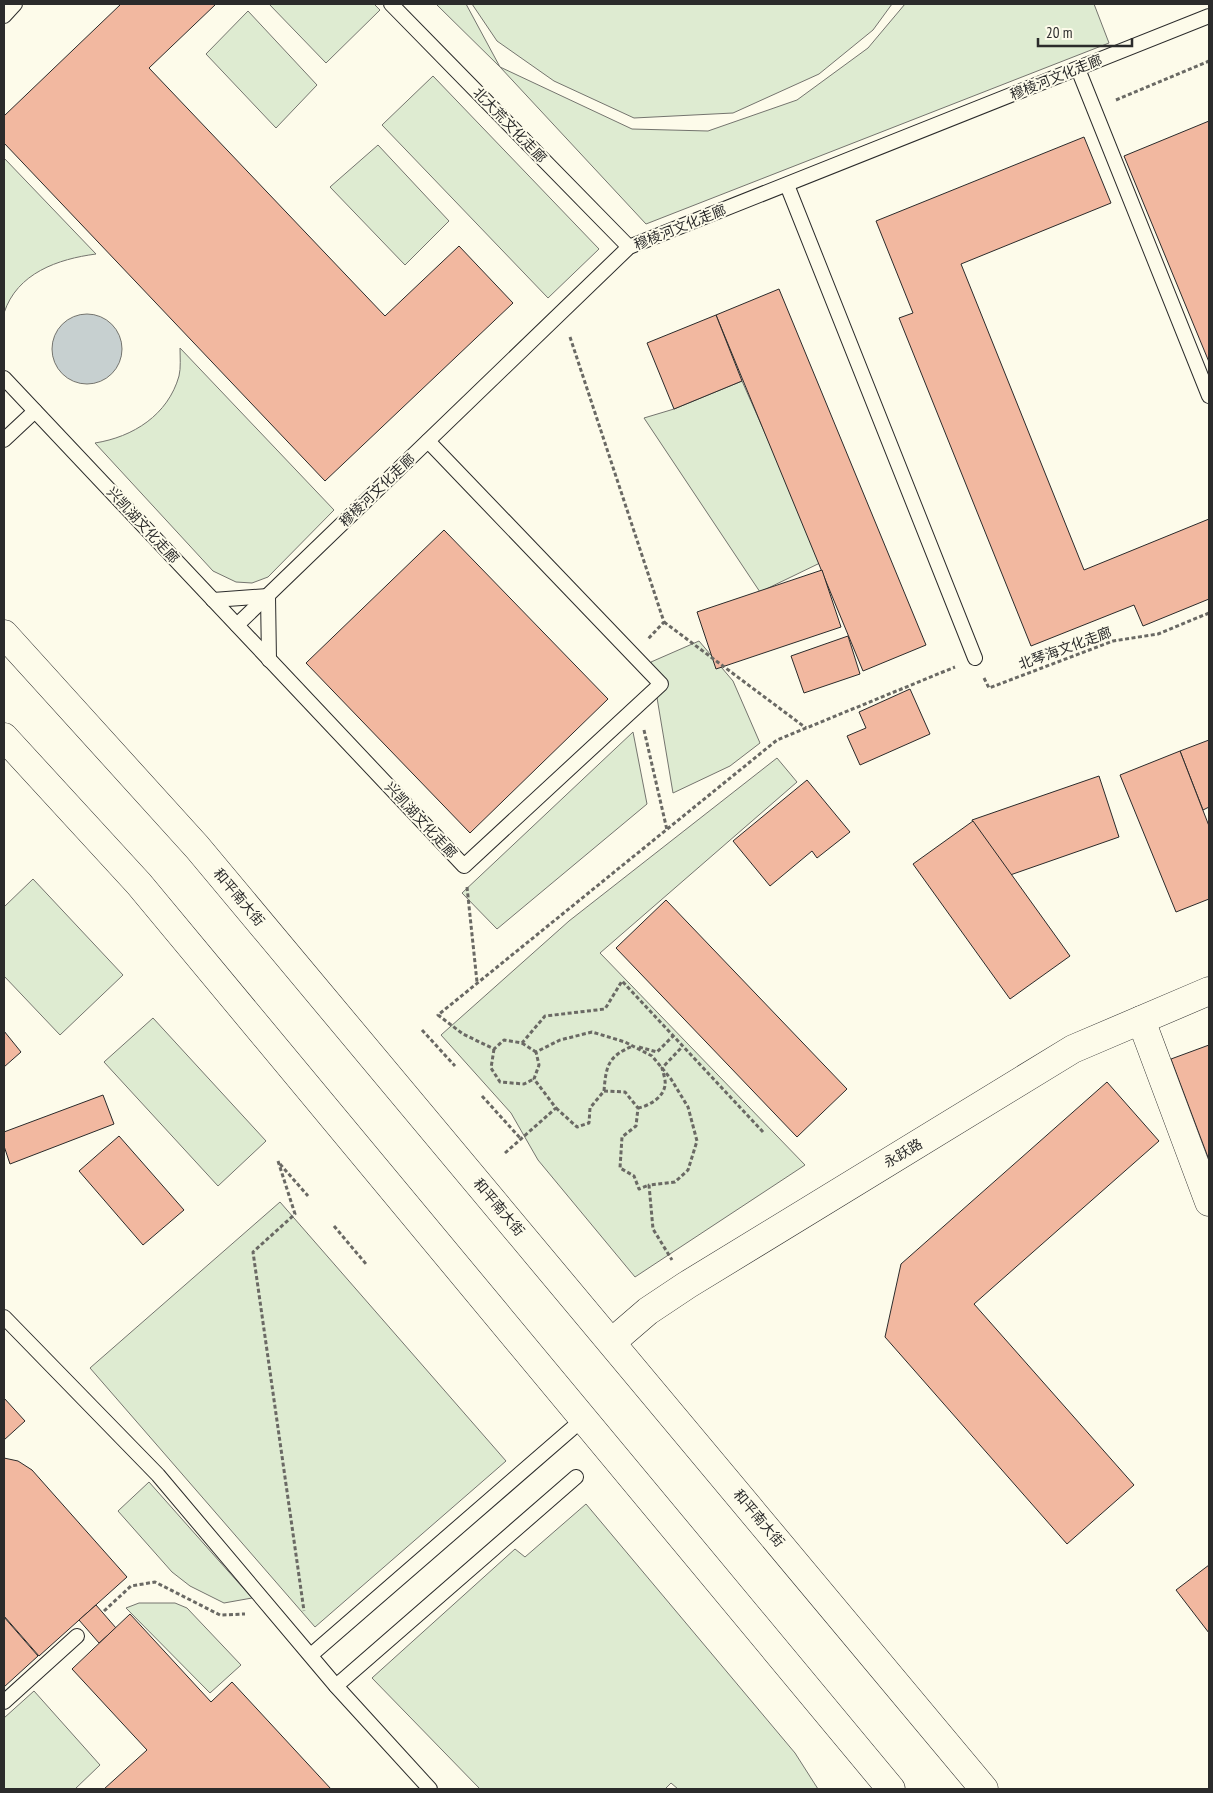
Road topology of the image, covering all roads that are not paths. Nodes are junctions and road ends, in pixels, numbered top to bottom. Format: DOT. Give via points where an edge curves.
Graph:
graph roads {
  1 [pos="16,4"];
  2 [pos="391,4"];
  3 [pos="4,16"];
  4 [pos="1209,16"];
  5 [pos="1078,69"];
  6 [pos="787,185"];
  7 [pos="629,247"];
  8 [pos="4,378"];
  9 [pos="1209,396"];
  10 [pos="35,411"];
  11 [pos="4,440"];
  12 [pos="428,440"];
  13 [pos="268,596"];
  14 [pos="213,600"];
  15 [pos="237,625"];
  16 [pos="4,634"];
  17 [pos="975,658"];
  18 [pos="269,660"];
  19 [pos="4,737"];
  20 [pos="1209,991"];
  21 [pos="1141,1020"];
  22 [pos="1209,1202"];
  23 [pos="4,1317"];
  24 [pos="612,1342"];
  25 [pos="583,1418"];
  26 [pos="576,1478"];
  27 [pos="77,1636"];
  28 [pos="310,1655"];
  29 [pos="336,1686"];
  30 [pos="4,1702"];
  31 [pos="430,1789"];
  32 [pos="891,1789"];
  33 [pos="984,1789"];
  1 -- 3 [label="lane"];
  2 -- 7 [label="lane, 北大荒文化走廊"];
  4 -- 5 [label="lane, 穆棱河文化走廊"];
  5 -- 6 [label="lane, 穆棱河文化走廊"];
  5 -- 9 [label="lane"];
  6 -- 7 [label="lane, 穆棱河文化走廊"];
  6 -- 17 [label="lane"];
  7 -- 12 [label="lane, 穆棱河文化走廊"];
  8 -- 10 [label="lane, 兴凯湖文化走廊"];
  10 -- 11 [label="lane"];
  10 -- 14 [label="lane, 兴凯湖文化走廊"];
  12 -- 13 [label="lane, 穆棱河文化走廊"];
  12 -- 18 [label="lane, 兴凯湖文化走廊" via="661,684 464,866"];
  13 -- 14 [label="lane"];
  13 -- 15 [label="lane, 穆棱河文化走廊"];
  13 -- 18 [label="lane"];
  14 -- 15 [label="lane, 兴凯湖文化走廊"];
  15 -- 18 [label="lane, 兴凯湖文化走廊"];
  16 -- 24 [label="main road, 和平南大街" via="197,847"];
  19 -- 25 [label="main road" via="139,884"];
  20 -- 21 [label="main road, 永跃路"];
  21 -- 22 [label="main road"];
  21 -- 24 [label="main road, 永跃路" via="1073,1049 687,1285 648,1311"];
  23 -- 28 [label="lane" via="158,1476"];
  24 -- 33 [label="main road, 和平南大街"];
  25 -- 28 [label="lane"];
  25 -- 32 [label="main road"];
  26 -- 29 [label="lane"];
  27 -- 30 [label="lane"];
  28 -- 29 [label="lane"];
  29 -- 31 [label="lane"];
}
